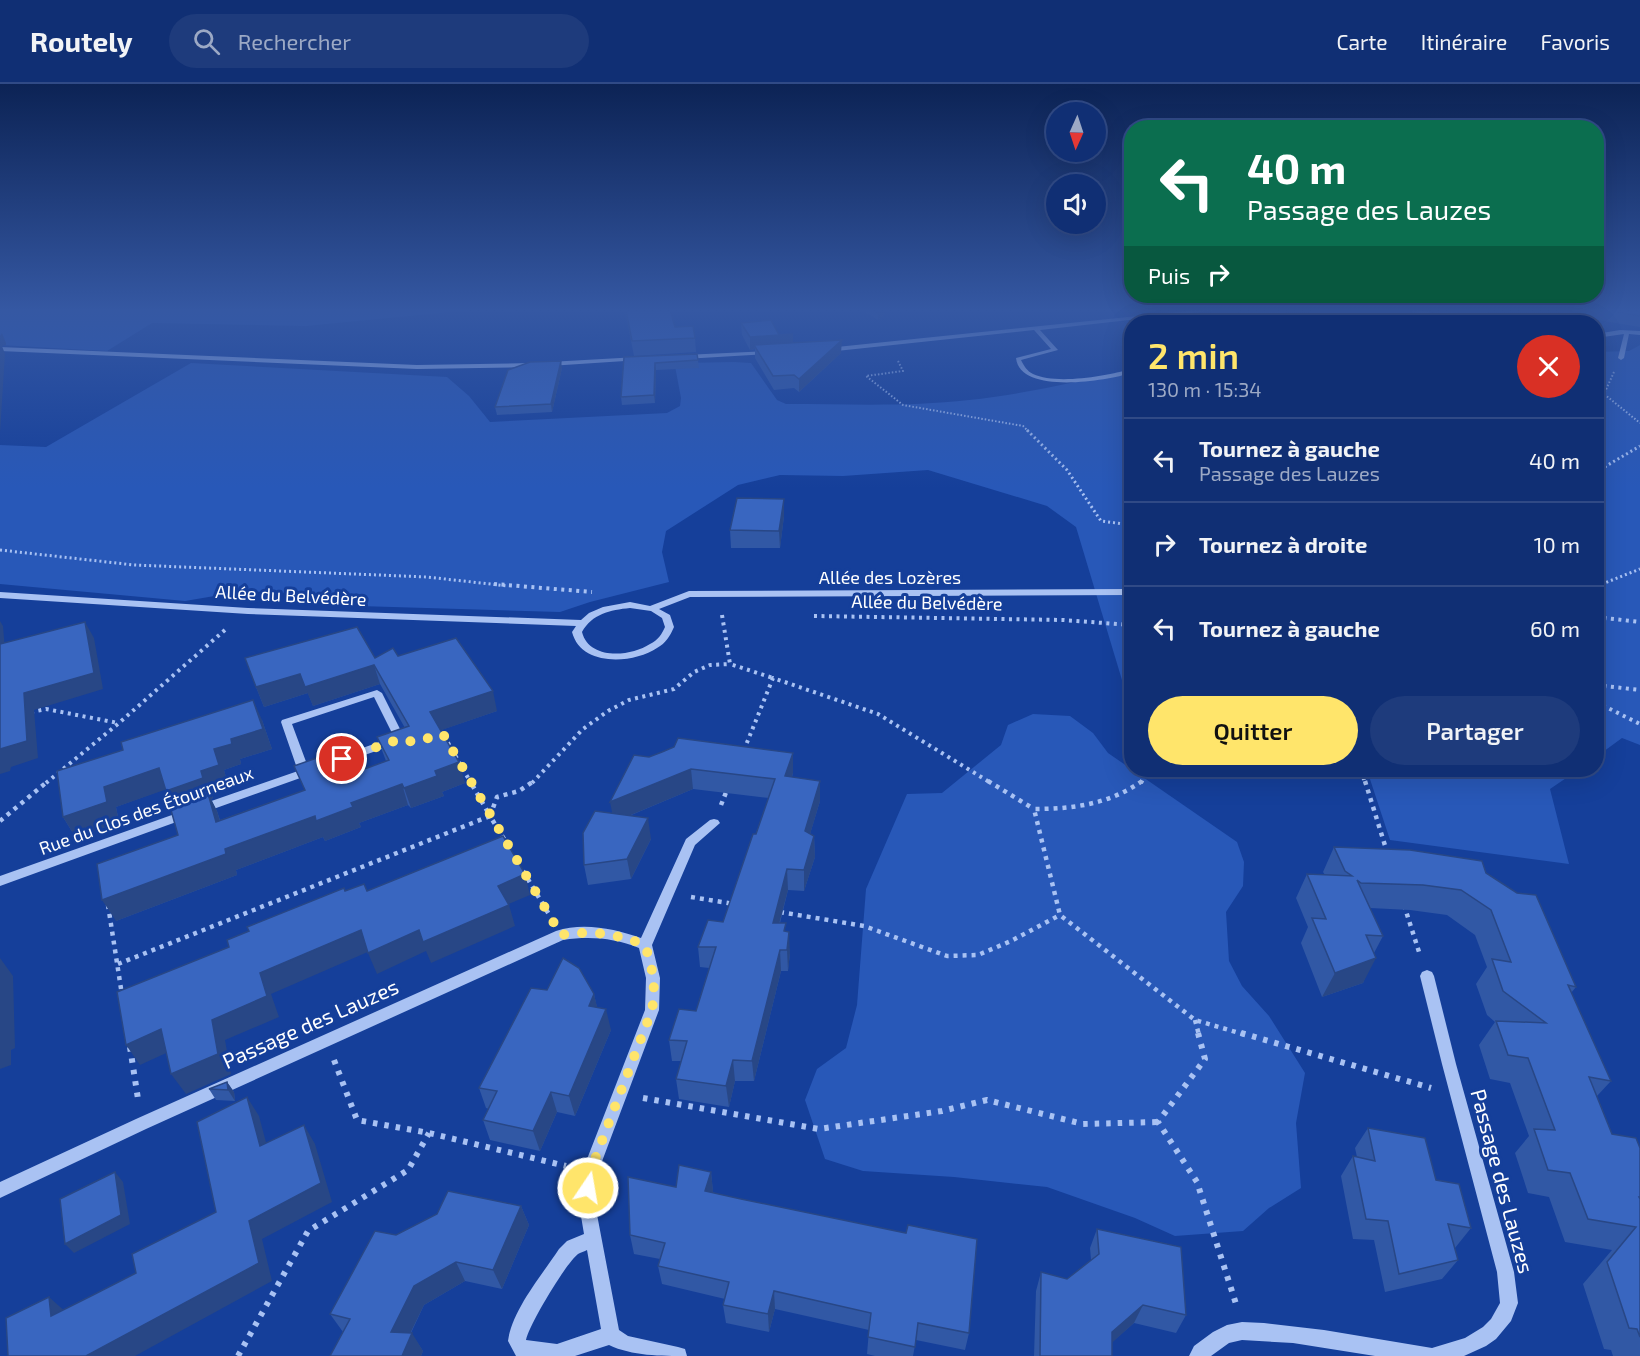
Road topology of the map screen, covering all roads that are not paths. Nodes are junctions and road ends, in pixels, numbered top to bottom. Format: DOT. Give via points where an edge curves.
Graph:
graph roads {
  1 [pos="1023,369"];
  2 [pos="1124,374"];
  3 [pos="1124,592"];
  4 [pos="0,595"];
  5 [pos="653,608"];
  6 [pos="581,623"];
  7 [pos="304,772"];
  8 [pos="714,823"];
  9 [pos="0,881"];
  10 [pos="645,945"];
  11 [pos="1427,976"];
  12 [pos="0,1190"];
  13 [pos="594,1239"];
  14 [pos="610,1335"];
  15 [pos="678,1356"];
  16 [pos="1198,1356"];
  17 [pos="1429,1356"];
  18 [pos="1435,1356"];
  1 -- 2 [label="street" via="1050,380"];
  3 -- 5 [label="street, Allée des Lozères" via="689,594"];
  4 -- 6 [label="street, Allée du Belvédère" via="248,611"];
  5 -- 6 [label="street" via="630,604 605,609"];
  5 -- 6 [label="street" via="668,618 669,633 664,641 640,653 609,656 584,648 578,640"];
  7 -- 7 [label="street, Rue du Clos des Étourneaux" via="400,739 377,693 286,722"];
  7 -- 9 [label="street, Rue du Clos des Étourneaux"];
  8 -- 10 [label="street" via="690,842"];
  10 -- 12 [label="street, Passage des Lauzes" via="604,932 561,935"];
  10 -- 13 [label="street" via="656,990 652,1010 590,1172 587,1204"];
  11 -- 18 [label="street, Passage des Lauzes" via="1503,1260 1509,1302 1499,1324 1473,1345"];
  13 -- 14 [label="street"];
  13 -- 14 [label="street" via="573,1247 565,1255 527,1317 517,1342 521,1349 557,1353"];
  14 -- 15 [label="street" via="624,1344"];
  16 -- 17 [label="street" via="1228,1334 1245,1330"];
}
